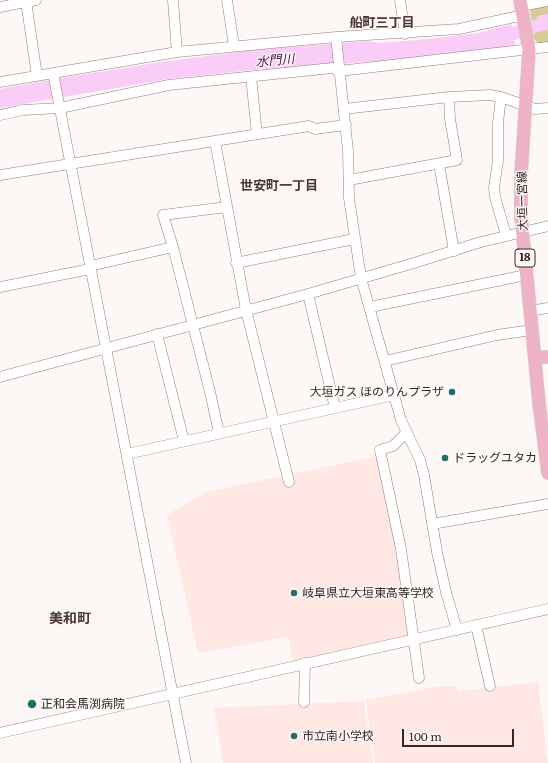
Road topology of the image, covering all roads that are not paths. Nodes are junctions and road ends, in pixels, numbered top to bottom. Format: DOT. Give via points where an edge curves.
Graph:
graph roads {
  1 [pos="173,0"];
  2 [pos="226,0"];
  3 [pos="400,0"];
  4 [pos="31,1"];
  5 [pos="548,1"];
  6 [pos="0,7"];
  7 [pos="522,10"];
  8 [pos="405,34"];
  9 [pos="336,39"];
  10 [pos="234,46"];
  11 [pos="529,46"];
  12 [pos="548,47"];
  13 [pos="177,52"];
  14 [pos="339,69"];
  15 [pos="37,76"];
  16 [pos="53,76"];
  17 [pos="251,77"];
  18 [pos="0,82"];
  19 [pos="449,97"];
  20 [pos="501,97"];
  21 [pos="59,105"];
  22 [pos="526,107"];
  23 [pos="548,108"];
  24 [pos="344,109"];
  25 [pos="0,115"];
  26 [pos="346,125"];
  27 [pos="257,134"];
  28 [pos="215,141"];
  29 [pos="439,164"];
  30 [pos="70,165"];
  31 [pos="0,175"];
  32 [pos="349,180"];
  33 [pos="227,207"];
  34 [pos="548,226"];
  35 [pos="523,231"];
  36 [pos="506,235"];
  37 [pos="354,239"];
  38 [pos="173,247"];
  39 [pos="454,251"];
  40 [pos="236,263"];
  41 [pos="90,268"];
  42 [pos="526,275"];
  43 [pos="361,278"];
  44 [pos="0,287"];
  45 [pos="308,294"];
  46 [pos="370,308"];
  47 [pos="548,308"];
  48 [pos="246,310"];
  49 [pos="530,311"];
  50 [pos="193,324"];
  51 [pos="532,330"];
  52 [pos="157,334"];
  53 [pos="105,348"];
  54 [pos="542,358"];
  55 [pos="385,361"];
  56 [pos="0,377"];
  57 [pos="394,395"];
  58 [pos="544,402"];
  59 [pos="335,408"];
  60 [pos="275,421"];
  61 [pos="219,433"];
  62 [pos="406,434"];
  63 [pos="184,440"];
  64 [pos="127,454"];
  65 [pos="548,473"];
  66 [pos="289,482"];
  67 [pos="548,504"];
  68 [pos="432,524"];
  69 [pos="548,609"];
  70 [pos="476,625"];
  71 [pos="457,630"];
  72 [pos="414,639"];
  73 [pos="305,663"];
  74 [pos="419,678"];
  75 [pos="490,686"];
  76 [pos="173,693"];
  77 [pos="304,702"];
  78 [pos="0,733"];
  79 [pos="186,763"];
  1 -- 13 [label="street"];
  2 -- 10 [label="street"];
  3 -- 8 [label="street"];
  4 -- 6 [label="street"];
  4 -- 15 [label="street"];
  5 -- 7 [label="street"];
  7 -- 8 [label="street" via="459,29"];
  7 -- 11 [label="main road, 大垣一宮線 / 18"];
  8 -- 9 [label="street"];
  9 -- 10 [label="street"];
  9 -- 14 [label="street"];
  10 -- 13 [label="street"];
  11 -- 12 [label="street"];
  11 -- 14 [label="street"];
  11 -- 22 [label="main road, 大垣一宮線 / 18"];
  13 -- 16 [label="street"];
  14 -- 17 [label="street"];
  14 -- 24 [label="street"];
  15 -- 16 [label="street"];
  15 -- 18 [label="street"];
  16 -- 21 [label="street"];
  17 -- 21 [label="street" via="169,85"];
  17 -- 27 [label="street"];
  19 -- 20 [label="street"];
  19 -- 24 [label="street"];
  19 -- 29 [label="street" via="457,160"];
  20 -- 22 [label="street"];
  20 -- 36 [label="street" via="494,187"];
  21 -- 25 [label="street"];
  21 -- 30 [label="street"];
  22 -- 23 [label="street"];
  22 -- 35 [label="main road, 大垣一宮線 / 18" via="521,175"];
  24 -- 26 [label="street"];
  26 -- 27 [label="street" via="315,129 309,126"];
  26 -- 32 [label="street"];
  27 -- 28 [label="street"];
  28 -- 30 [label="street"];
  28 -- 33 [label="street"];
  29 -- 32 [label="street"];
  29 -- 39 [label="street"];
  30 -- 31 [label="street"];
  30 -- 41 [label="street"];
  32 -- 37 [label="street"];
  33 -- 38 [label="street" via="164,215"];
  33 -- 40 [label="street"];
  34 -- 35 [label="street"];
  35 -- 36 [label="street"];
  35 -- 42 [label="main road, 大垣一宮線 / 18"];
  36 -- 39 [label="street"];
  37 -- 40 [label="street"];
  37 -- 43 [label="street"];
  38 -- 41 [label="street"];
  38 -- 50 [label="street"];
  39 -- 43 [label="street"];
  40 -- 48 [label="street"];
  41 -- 44 [label="street"];
  41 -- 53 [label="street"];
  42 -- 46 [label="street"];
  42 -- 49 [label="main road, 大垣一宮線 / 18"];
  43 -- 45 [label="street"];
  43 -- 46 [label="street"];
  45 -- 48 [label="street"];
  45 -- 59 [label="street"];
  46 -- 55 [label="street"];
  47 -- 49 [label="street"];
  48 -- 50 [label="street"];
  48 -- 60 [label="street"];
  49 -- 51 [label="main road, 大垣一宮線 / 18"];
  50 -- 52 [label="street"];
  50 -- 61 [label="street"];
  51 -- 54 [label="main road, 大垣一宮線 / 18"];
  51 -- 55 [label="street" via="497,335"];
  52 -- 53 [label="street"];
  52 -- 63 [label="street"];
  53 -- 56 [label="street"];
  53 -- 64 [label="street"];
  54 -- 58 [label="main road, 大垣一宮線 / 18"];
  55 -- 57 [label="street"];
  57 -- 59 [label="street"];
  57 -- 62 [label="street"];
  58 -- 65 [label="main road, 大垣一宮線 / 18"];
  59 -- 60 [label="street"];
  60 -- 61 [label="street"];
  60 -- 66 [label="street"];
  61 -- 63 [label="street"];
  62 -- 68 [label="street" via="420,460"];
  62 -- 72 [label="street" via="393,446 380,450 401,549"];
  63 -- 64 [label="street"];
  64 -- 76 [label="street"];
  67 -- 68 [label="street"];
  68 -- 71 [label="street"];
  69 -- 70 [label="street"];
  70 -- 71 [label="street"];
  70 -- 75 [label="street"];
  71 -- 72 [label="street"];
  72 -- 73 [label="street"];
  72 -- 74 [label="street"];
  73 -- 76 [label="street"];
  73 -- 77 [label="street"];
  76 -- 78 [label="street"];
  76 -- 79 [label="street"];
}
